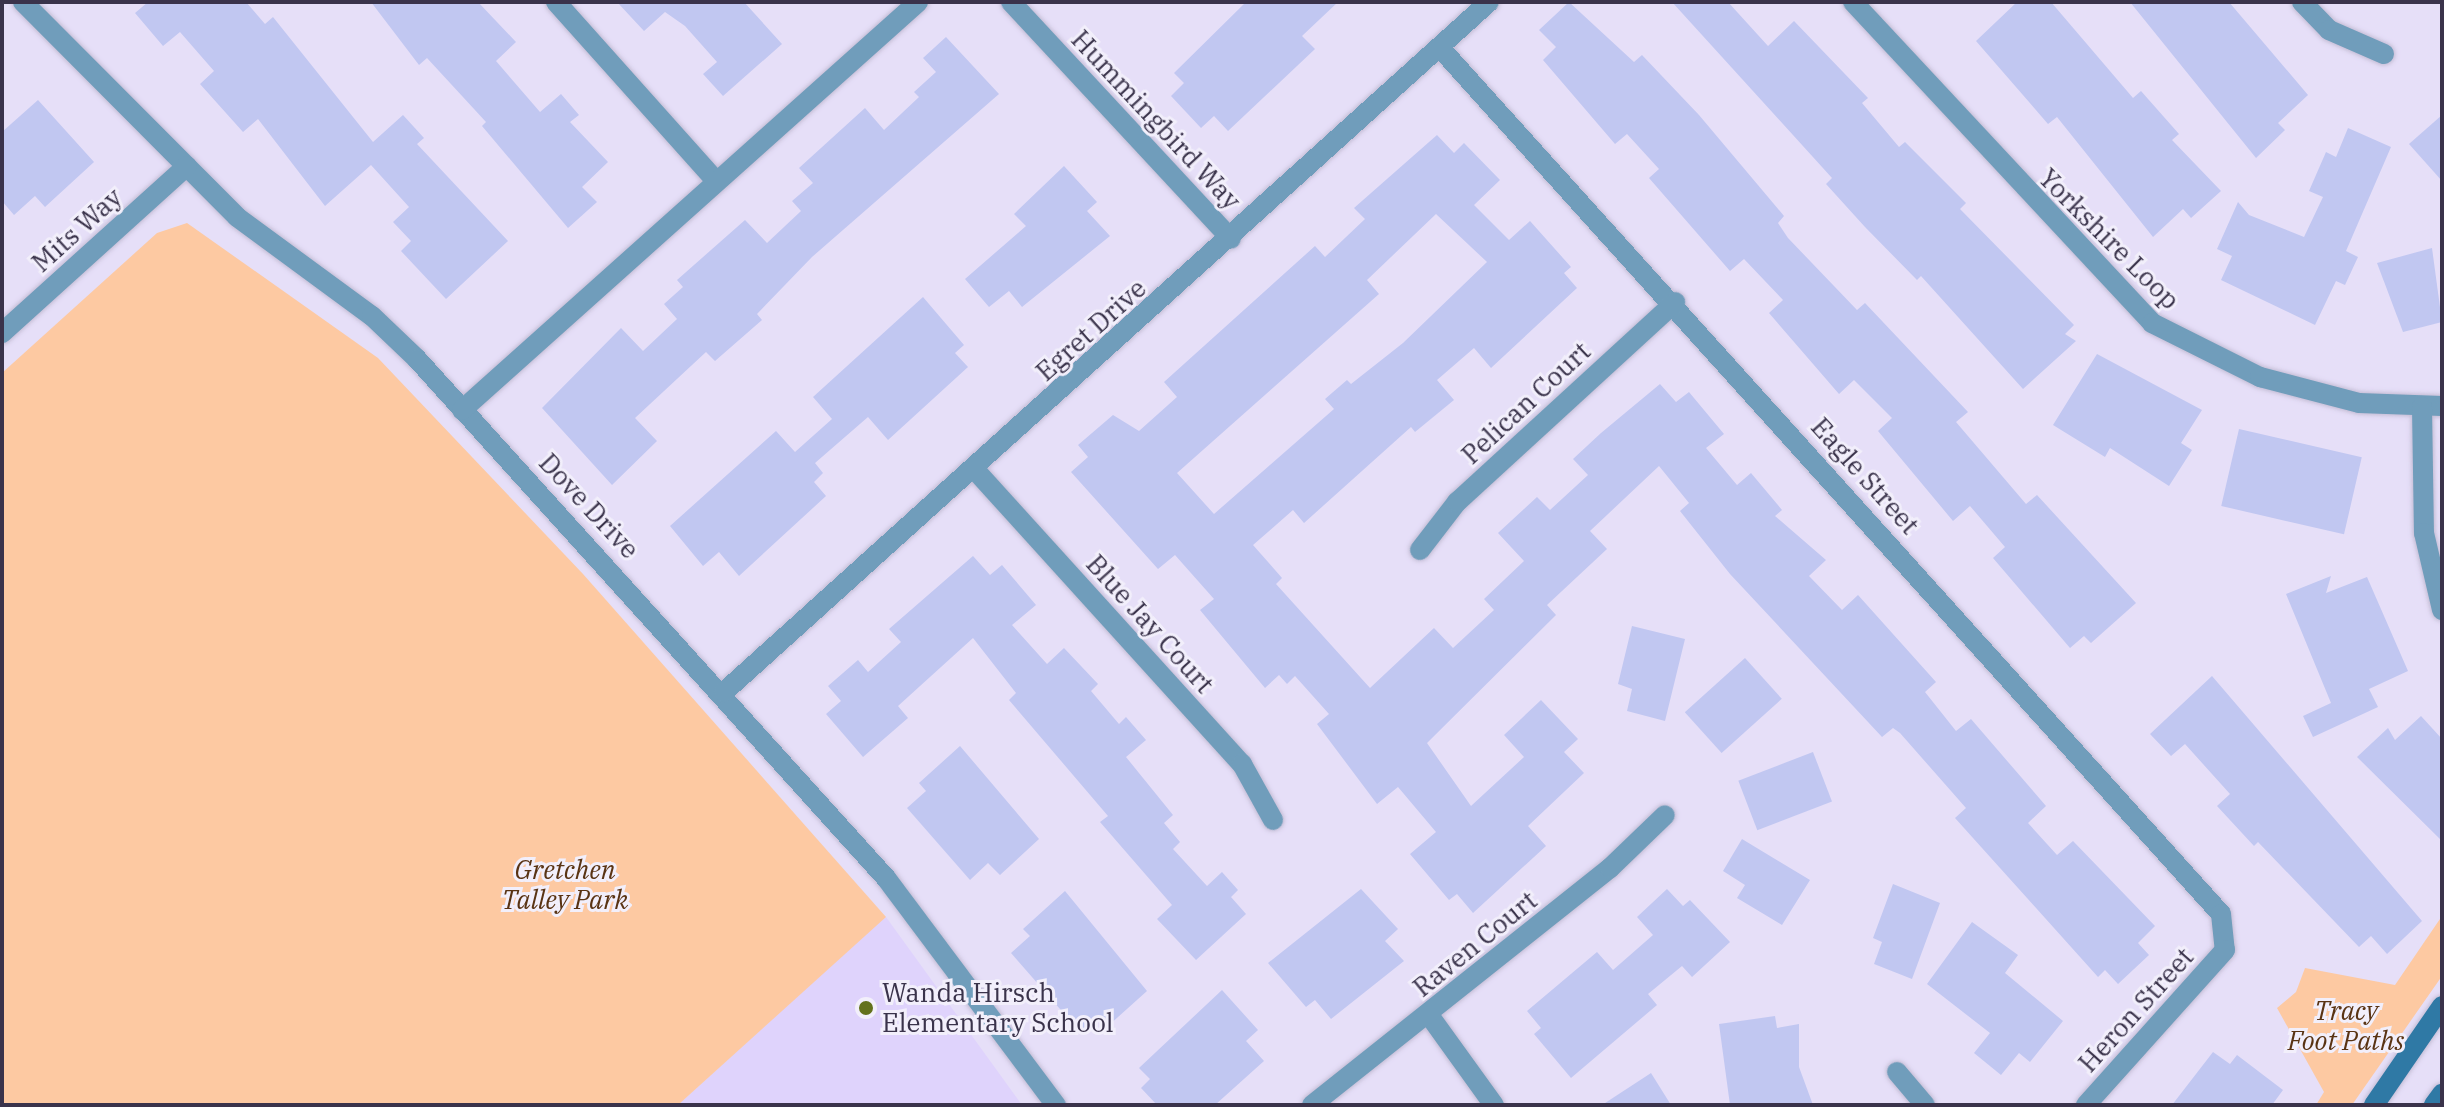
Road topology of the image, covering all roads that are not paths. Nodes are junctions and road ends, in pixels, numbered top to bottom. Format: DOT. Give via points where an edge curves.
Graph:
graph roads {
  1 [pos="23,2"];
  2 [pos="556,2"];
  3 [pos="918,2"];
  4 [pos="1011,2"];
  5 [pos="1489,2"];
  6 [pos="1853,2"];
  7 [pos="2302,2"];
  8 [pos="1442,50"];
  9 [pos="2384,54"];
  10 [pos="187,166"];
  11 [pos="717,182"];
  12 [pos="1231,239"];
  13 [pos="1675,302"];
  14 [pos="2,333"];
  15 [pos="2432,407"];
  16 [pos="462,410"];
  17 [pos="976,471"];
  18 [pos="1420,550"];
  19 [pos="2442,610"];
  20 [pos="724,692"];
  21 [pos="1665,815"];
  22 [pos="1273,820"];
  23 [pos="2225,950"];
  24 [pos="2442,1006"];
  25 [pos="1429,1015"];
  26 [pos="1897,1072"];
  27 [pos="2442,1094"];
  28 [pos="1056,1105"];
  29 [pos="1312,1105"];
  30 [pos="1494,1105"];
  31 [pos="1925,1105"];
  32 [pos="2086,1105"];
  33 [pos="2374,1105"];
  34 [pos="2434,1105"];
  1 -- 10 [label="street, Dove Drive"];
  2 -- 11 [label="street"];
  3 -- 11 [label="street"];
  4 -- 12 [label="street, Hummingbird Way"];
  5 -- 8 [label="street, Egret Drive"];
  6 -- 15 [label="street, Yorkshire Loop" via="2152,323 2260,377 2359,403"];
  7 -- 9 [label="street" via="2329,30"];
  8 -- 12 [label="street, Egret Drive"];
  8 -- 13 [label="street, Eagle Street"];
  10 -- 14 [label="street, Mits Way"];
  10 -- 16 [label="street, Dove Drive" via="278,250 372,316"];
  11 -- 16 [label="street"];
  12 -- 17 [label="street, Egret Drive"];
  13 -- 18 [label="street, Pelican Court" via="1457,502"];
  13 -- 23 [label="street, Eagle Street" via="2221,914"];
  15 -- 19 [label="street" via="2424,533"];
  16 -- 20 [label="street, Dove Drive"];
  17 -- 20 [label="street, Egret Drive"];
  17 -- 22 [label="street, Blue Jay Court" via="1242,764"];
  20 -- 28 [label="street, Dove Drive" via="886,878"];
  21 -- 25 [label="street, Raven Court"];
  23 -- 32 [label="street, Heron Street"];
  24 -- 33 [label="main road"];
  25 -- 29 [label="street, Raven Court"];
  25 -- 30 [label="street"];
  26 -- 31 [label="street"];
  27 -- 34 [label="main road"];
}
